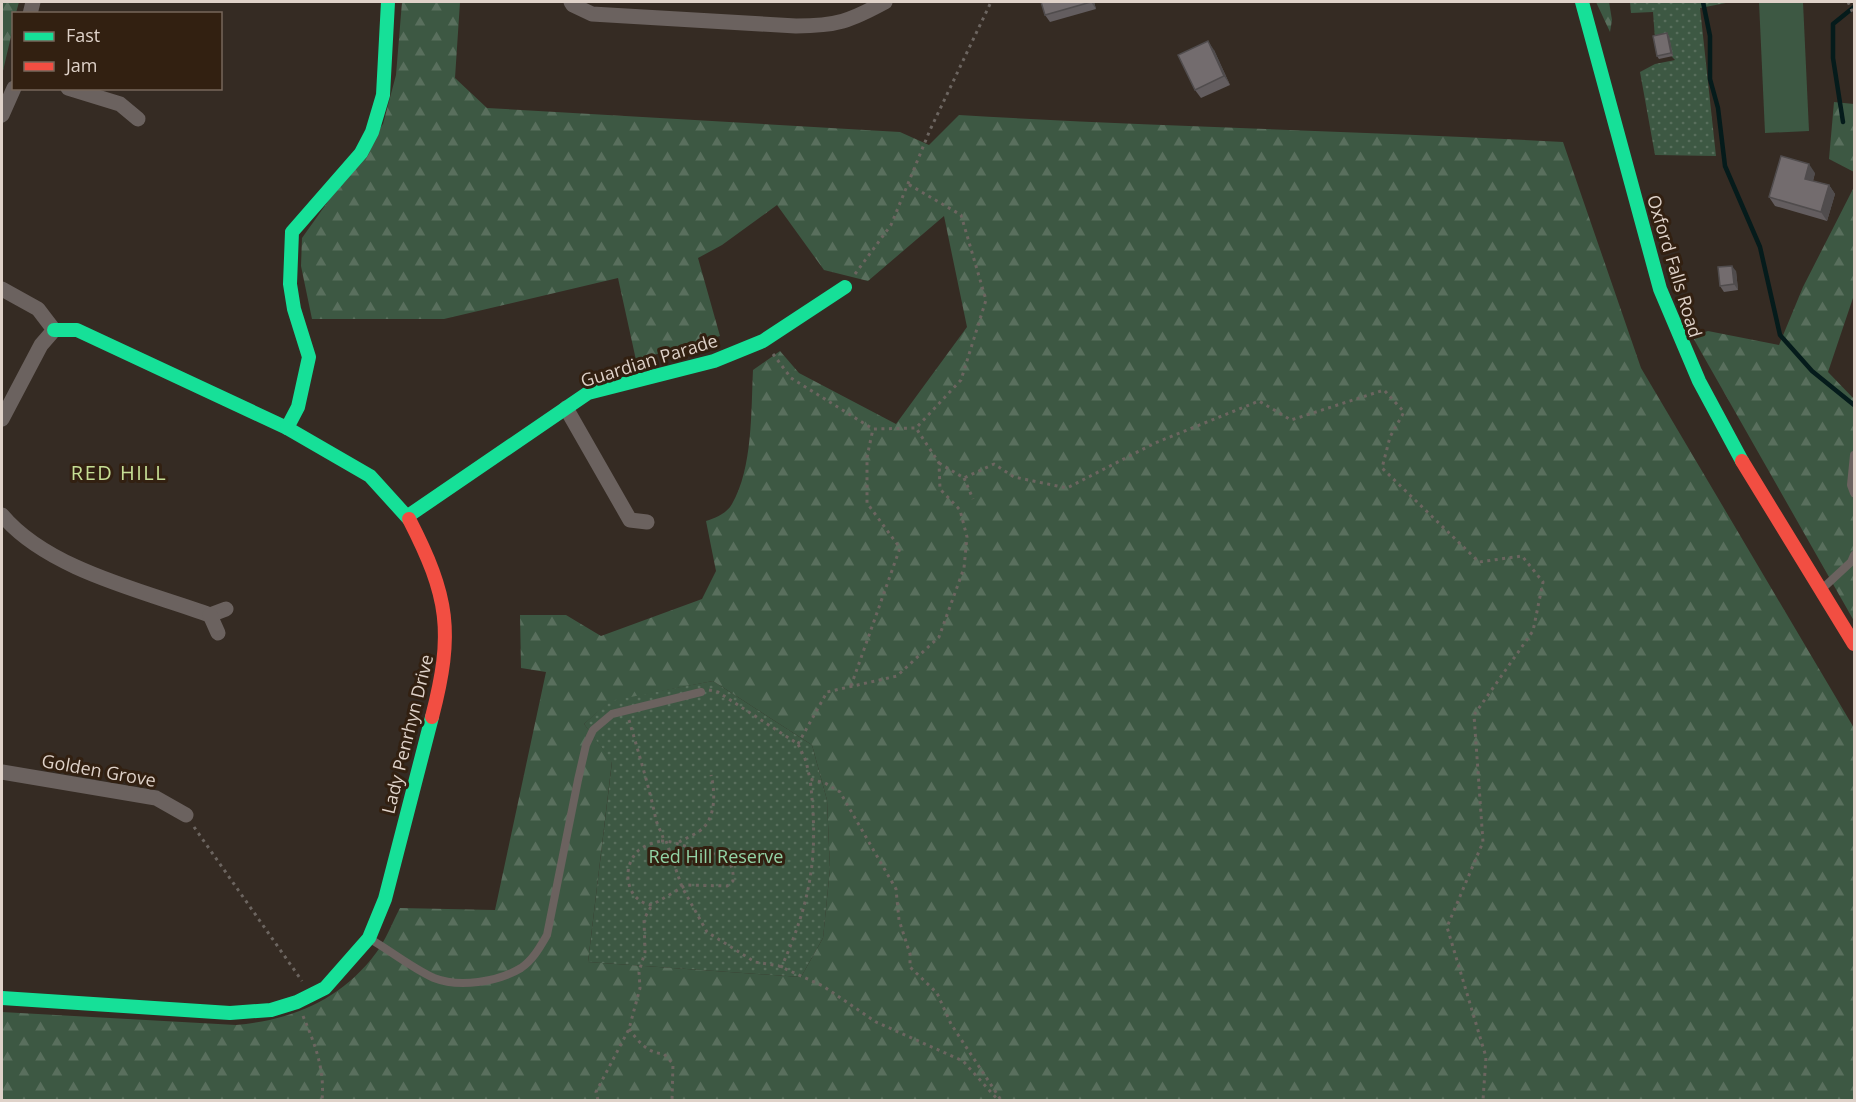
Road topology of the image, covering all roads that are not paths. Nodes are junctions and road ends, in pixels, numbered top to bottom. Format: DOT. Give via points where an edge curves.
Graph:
graph roads {
  1 [pos="388,2"];
  2 [pos="571,2"];
  3 [pos="885,2"];
  4 [pos="1582,2"];
  5 [pos="13,90"];
  6 [pos="74,90"];
  7 [pos="2,115"];
  8 [pos="138,119"];
  9 [pos="845,287"];
  10 [pos="2,289"];
  11 [pos="54,330"];
  12 [pos="566,408"];
  13 [pos="2,419"];
  14 [pos="287,428"];
  15 [pos="1854,455"];
  16 [pos="1854,493"];
  17 [pos="2,515"];
  18 [pos="408,516"];
  19 [pos="630,520"];
  20 [pos="646,522"];
  21 [pos="623,535"];
  22 [pos="1854,555"];
  23 [pos="1822,589"];
  24 [pos="226,609"];
  25 [pos="210,615"];
  26 [pos="218,633"];
  27 [pos="1854,644"];
  28 [pos="702,692"];
  29 [pos="2,772"];
  30 [pos="186,815"];
  31 [pos="369,938"];
  32 [pos="2,998"];
  1 -- 14 [label="street" via="382,96 372,132 361,153 292,232 290,284 309,357 298,407"];
  2 -- 3 [label="street" via="592,14 796,26 829,26"];
  4 -- 23 [label="street, Oxford Falls Road" via="1675,335 1699,387"];
  5 -- 7 [label="street"];
  6 -- 8 [label="street" via="120,104"];
  9 -- 12 [label="street, Guardian Parade" via="763,341 714,361 588,393"];
  10 -- 11 [label="street" via="38,309"];
  11 -- 13 [label="street" via="41,345"];
  11 -- 14 [label="street, Lady Penrhyn Drive" via="77,330"];
  12 -- 18 [label="street, Guardian Parade"];
  12 -- 19 [label="street"];
  14 -- 18 [label="street, Lady Penrhyn Drive" via="370,476"];
  15 -- 16 [label="lane"];
  17 -- 25 [label="street" via="34,546 64,563"];
  18 -- 31 [label="street, Lady Penrhyn Drive" via="431,561 445,612 447,644 385,898"];
  19 -- 20 [label="street"];
  19 -- 21 [label="street"];
  22 -- 23 [label="lane"];
  23 -- 27 [label="street, Oxford Falls Road"];
  24 -- 25 [label="street"];
  25 -- 26 [label="street"];
  28 -- 31 [label="lane" via="612,714 593,730 586,745 547,936 536,954 520,968 472,982 453,982 434,978"];
  29 -- 30 [label="street, Golden Grove" via="156,798"];
  31 -- 32 [label="street, Lady Penrhyn Drive" via="325,988 271,1010 230,1013"];
}
